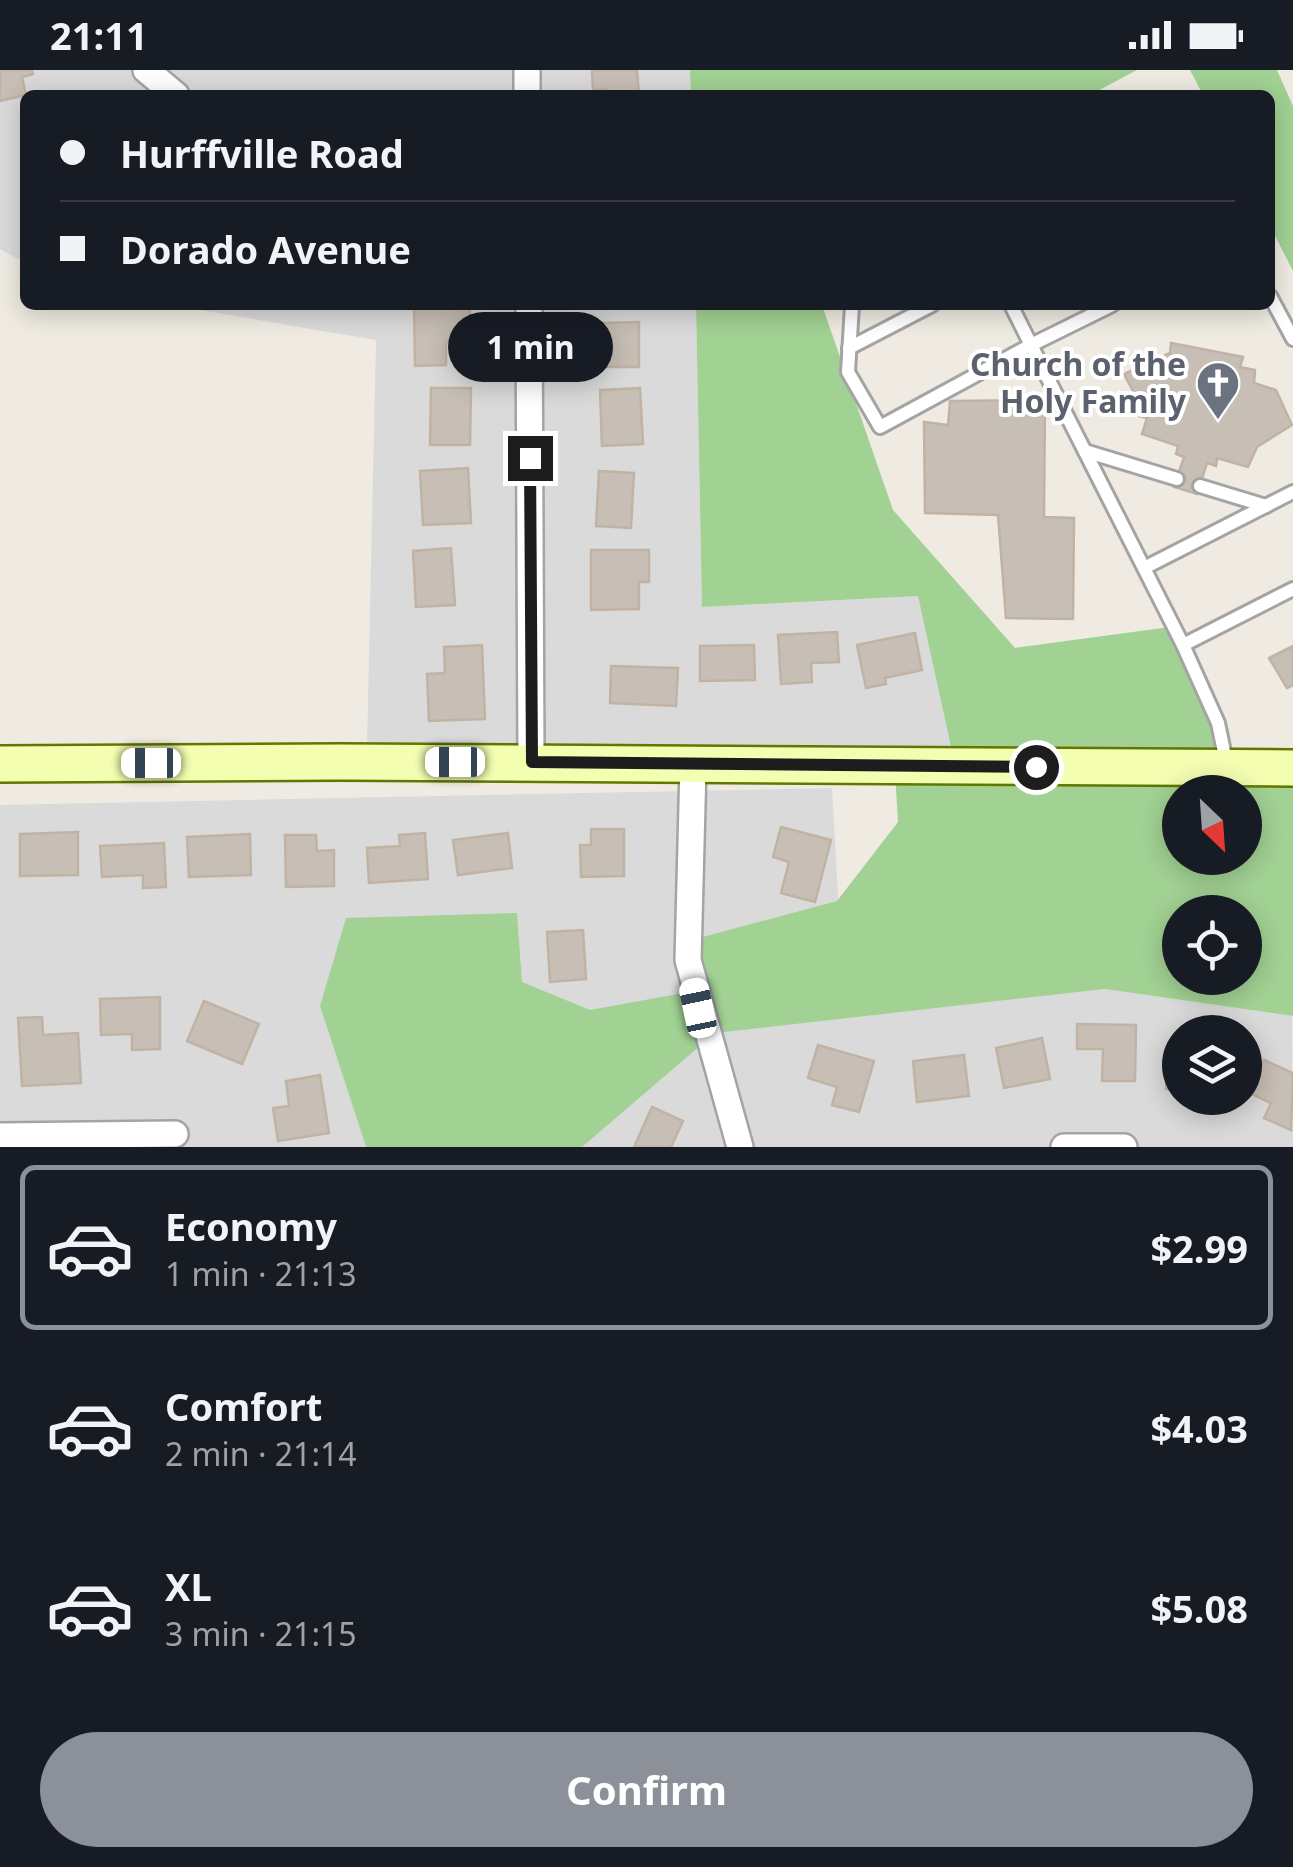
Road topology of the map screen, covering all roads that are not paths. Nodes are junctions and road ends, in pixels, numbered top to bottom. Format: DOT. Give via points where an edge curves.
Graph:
graph roads {
  1 [pos="146,70"];
  2 [pos="170,90"];
  3 [pos="1275,305"];
  4 [pos="529,310"];
  5 [pos="852,310"];
  6 [pos="922,310"];
  7 [pos="1013,310"];
  8 [pos="1102,310"];
  9 [pos="1293,339"];
  10 [pos="1031,345"];
  11 [pos="849,348"];
  12 [pos="1085,451"];
  13 [pos="1177,479"];
  14 [pos="1200,486"];
  15 [pos="1293,492"];
  16 [pos="1266,506"];
  17 [pos="1144,568"];
  18 [pos="1293,588"];
  19 [pos="1184,645"];
  20 [pos="532,762"];
  21 [pos="0,764"];
  22 [pos="693,766"];
  23 [pos="1227,768"];
  24 [pos="1293,768"];
  25 [pos="175,1134"];
  26 [pos="0,1136"];
  27 [pos="740,1147"];
  28 [pos="1064,1147"];
  29 [pos="1124,1147"];
  1 -- 2 [label="street"];
  3 -- 9 [label="lane"];
  4 -- 20 [label="street"];
  5 -- 11 [label="lane"];
  6 -- 11 [label="lane"];
  7 -- 10 [label="lane"];
  8 -- 10 [label="lane"];
  10 -- 11 [label="lane" via="880,426 848,372"];
  10 -- 12 [label="lane"];
  12 -- 13 [label="lane"];
  12 -- 17 [label="lane"];
  14 -- 16 [label="lane"];
  15 -- 16 [label="lane"];
  16 -- 17 [label="lane"];
  17 -- 19 [label="lane"];
  18 -- 19 [label="lane"];
  19 -- 23 [label="lane" via="1218,722"];
  20 -- 21 [label="street"];
  20 -- 22 [label="street"];
  22 -- 23 [label="street"];
  22 -- 27 [label="street" via="688,960"];
  23 -- 24 [label="street"];
  25 -- 26 [label="street"];
  28 -- 29 [label="street"];
}
